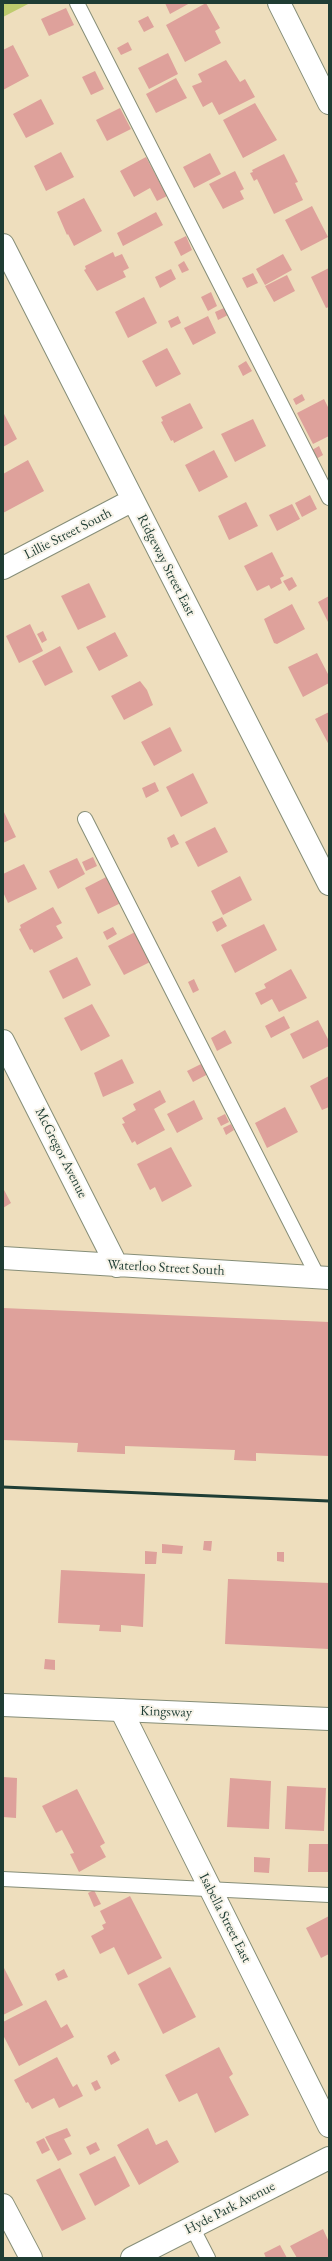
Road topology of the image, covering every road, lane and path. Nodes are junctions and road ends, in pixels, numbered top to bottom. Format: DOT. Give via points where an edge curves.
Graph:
graph roads {
  1 [pos="77,3"];
  2 [pos="279,3"];
  3 [pos="329,103"];
  4 [pos="3,245"];
  5 [pos="329,498"];
  6 [pos="133,500"];
  7 [pos="3,568"];
  8 [pos="85,819"];
  9 [pos="329,884"];
  10 [pos="3,1041"];
  11 [pos="3,1258"];
  12 [pos="117,1266"];
  13 [pos="324,1278"];
  14 [pos="3,1705"];
  15 [pos="121,1710"];
  16 [pos="329,1719"];
  17 [pos="3,1878"];
  18 [pos="210,1889"];
  19 [pos="329,1895"];
  20 [pos="329,2126"];
  21 [pos="329,2158"];
  22 [pos="3,2205"];
  23 [pos="192,2227"];
  24 [pos="31,2258"];
  25 [pos="132,2258"];
  26 [pos="208,2258"];
  1 -- 5 [label="lane"];
  2 -- 3 [label="street"];
  4 -- 6 [label="street, Ridgeway Street East"];
  6 -- 7 [label="street, Lillie Street South"];
  6 -- 9 [label="street, Ridgeway Street East"];
  8 -- 13 [label="lane"];
  10 -- 12 [label="street, McGregor Avenue"];
  11 -- 12 [label="street, Waterloo Street South"];
  12 -- 13 [label="street, Waterloo Street South"];
  14 -- 15 [label="street, Kingsway"];
  15 -- 16 [label="street, Kingsway"];
  15 -- 18 [label="street, Isabella Street East"];
  17 -- 18 [label="lane"];
  18 -- 19 [label="lane"];
  18 -- 20 [label="street, Isabella Street East"];
  21 -- 23 [label="street, Hyde Park Avenue"];
  22 -- 24 [label="street"];
  23 -- 25 [label="street, Hyde Park Avenue"];
  23 -- 26 [label="lane"];
}
